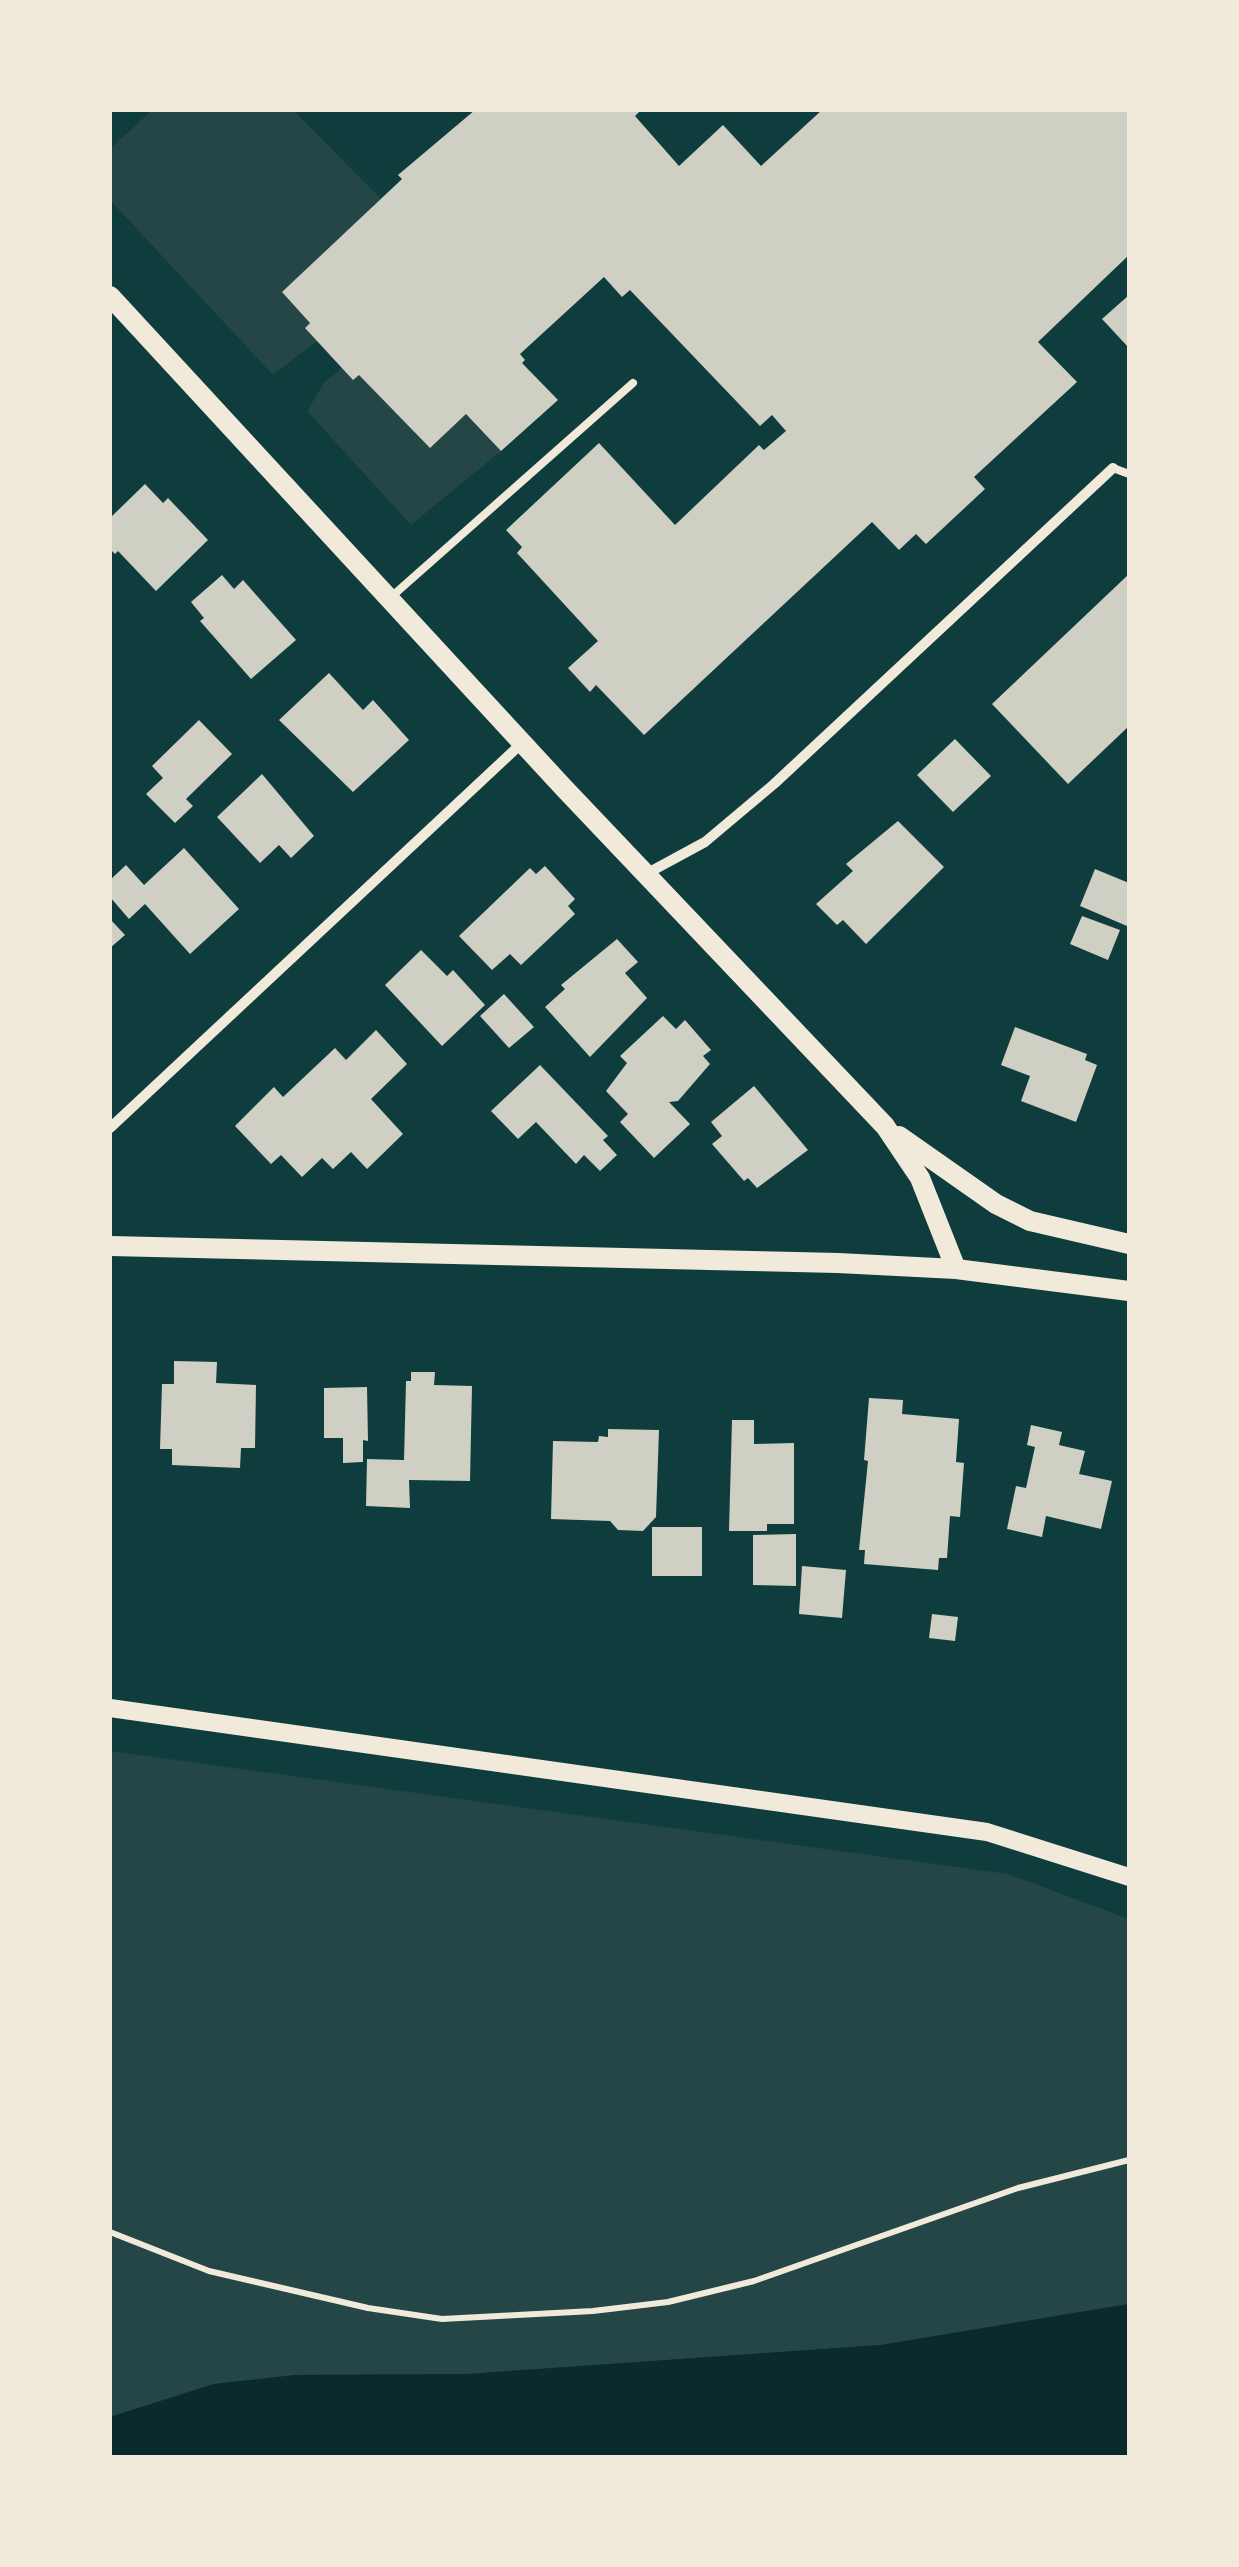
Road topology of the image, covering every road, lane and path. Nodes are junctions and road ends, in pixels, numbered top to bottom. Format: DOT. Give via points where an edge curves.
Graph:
graph roads {
  1 [pos="110,296"];
  2 [pos="633,383"];
  3 [pos="1113,468"];
  4 [pos="1129,474"];
  5 [pos="390,598"];
  6 [pos="522,743"];
  7 [pos="646,874"];
  8 [pos="885,1126"];
  9 [pos="110,1128"];
  10 [pos="1129,1244"];
  11 [pos="110,1246"];
  12 [pos="956,1269"];
  13 [pos="1129,1291"];
  14 [pos="110,1708"];
  15 [pos="1129,1876"];
  16 [pos="1129,2160"];
  17 [pos="110,2232"];
  1 -- 5 [label="main road"];
  2 -- 5 [label="lane"];
  3 -- 4 [label="lane"];
  3 -- 7 [label="street" via="774,784 705,842"];
  5 -- 6 [label="main road"];
  6 -- 7 [label="main road"];
  6 -- 9 [label="street"];
  7 -- 8 [label="main road"];
  8 -- 10 [label="main road" via="996,1204 1056,1228"];
  8 -- 12 [label="main road" via="920,1178"];
  11 -- 12 [label="main road"];
  12 -- 13 [label="main road"];
  14 -- 15 [label="street" via="988,1832"];
  16 -- 17 [label="path" via="1018,2188 754,2281 593,2312 442,2318 368,2308 209,2271"];
}
